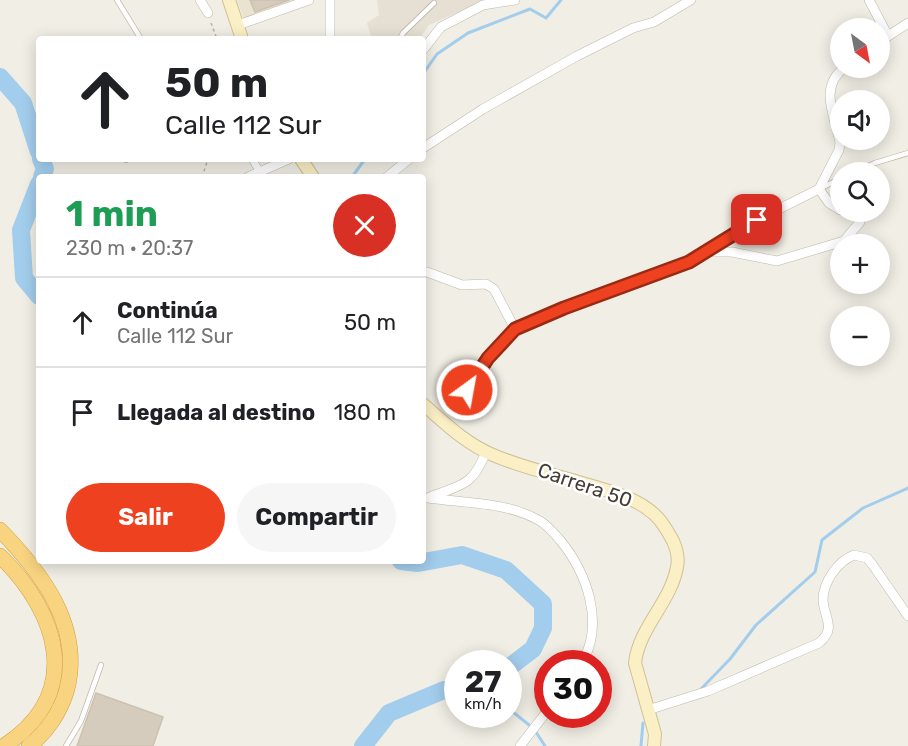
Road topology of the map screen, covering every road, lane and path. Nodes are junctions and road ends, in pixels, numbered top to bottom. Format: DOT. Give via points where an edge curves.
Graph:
graph roads {
  1 [pos="117,0"];
  2 [pos="200,0"];
  3 [pos="229,0"];
  4 [pos="309,0"];
  5 [pos="330,0"];
  6 [pos="514,0"];
  7 [pos="691,0"];
  8 [pos="869,0"];
  9 [pos="434,3"];
  10 [pos="208,13"];
  11 [pos="878,18"];
  12 [pos="908,22"];
  13 [pos="238,25"];
  14 [pos="890,35"];
  15 [pos="139,36"];
  16 [pos="216,36"];
  17 [pos="241,36"];
  18 [pos="330,36"];
  19 [pos="402,36"];
  20 [pos="426,46"];
  21 [pos="833,78"];
  22 [pos="426,146"];
  23 [pos="908,153"];
  24 [pos="284,162"];
  25 [pos="405,162"];
  26 [pos="878,162"];
  27 [pos="264,173"];
  28 [pos="391,174"];
  29 [pos="830,184"];
  30 [pos="819,189"];
  31 [pos="830,203"];
  32 [pos="860,222"];
  33 [pos="706,252"];
  34 [pos="426,272"];
  35 [pos="515,329"];
  36 [pos="467,390"];
  37 [pos="426,407"];
  38 [pos="486,452"];
  39 [pos="0,530"];
  40 [pos="0,556"];
  41 [pos="908,616"];
  42 [pos="588,650"];
  43 [pos="101,664"];
  44 [pos="648,710"];
  45 [pos="534,728"];
  46 [pos="4,746"];
  47 [pos="29,746"];
  48 [pos="66,746"];
  49 [pos="520,746"];
  50 [pos="654,746"];
  1 -- 15 [label="lane"];
  2 -- 10 [label="street"];
  3 -- 13 [label="main road"];
  4 -- 13 [label="street"];
  5 -- 18 [label="street"];
  6 -- 20 [label="street" via="483,5 441,27"];
  7 -- 22 [label="street" via="654,22 577,56"];
  8 -- 11 [label="street"];
  9 -- 19 [label="lane"];
  10 -- 16 [label="path"];
  12 -- 14 [label="street"];
  13 -- 17 [label="main road"];
  21 -- 30 [label="street" via="829,88 840,142"];
  23 -- 26 [label="lane"];
  24 -- 27 [label="street"];
  25 -- 28 [label="street"];
  29 -- 30 [label="lane"];
  30 -- 31 [label="street"];
  30 -- 33 [label="street" via="757,220"];
  32 -- 33 [label="street" via="844,241 777,261 732,252"];
  33 -- 35 [label="street"];
  34 -- 35 [label="street" via="462,285 490,285"];
  35 -- 36 [label="street" via="488,358"];
  37 -- 38 [label="main road, Carrera 50"];
  38 -- 42 [label="street" via="480,468 463,486 428,498 502,508 542,521 573,555 584,580 592,606"];
  38 -- 44 [label="main road, Carrera 50" via="639,503 656,515 668,531 678,552 677,568 668,593 636,651 635,663"];
  39 -- 47 [label="highway" via="37,572 55,600 68,632 69,681 47,728"];
  40 -- 46 [label="highway" via="36,604 56,657 46,703 27,729"];
  41 -- 44 [label="street" via="867,558 854,555 840,564 826,584 823,602 828,632 819,643 708,691"];
  43 -- 48 [label="lane" via="81,721"];
  44 -- 50 [label="main road, Carrera 50"];
  45 -- 49 [label="street"];
}
